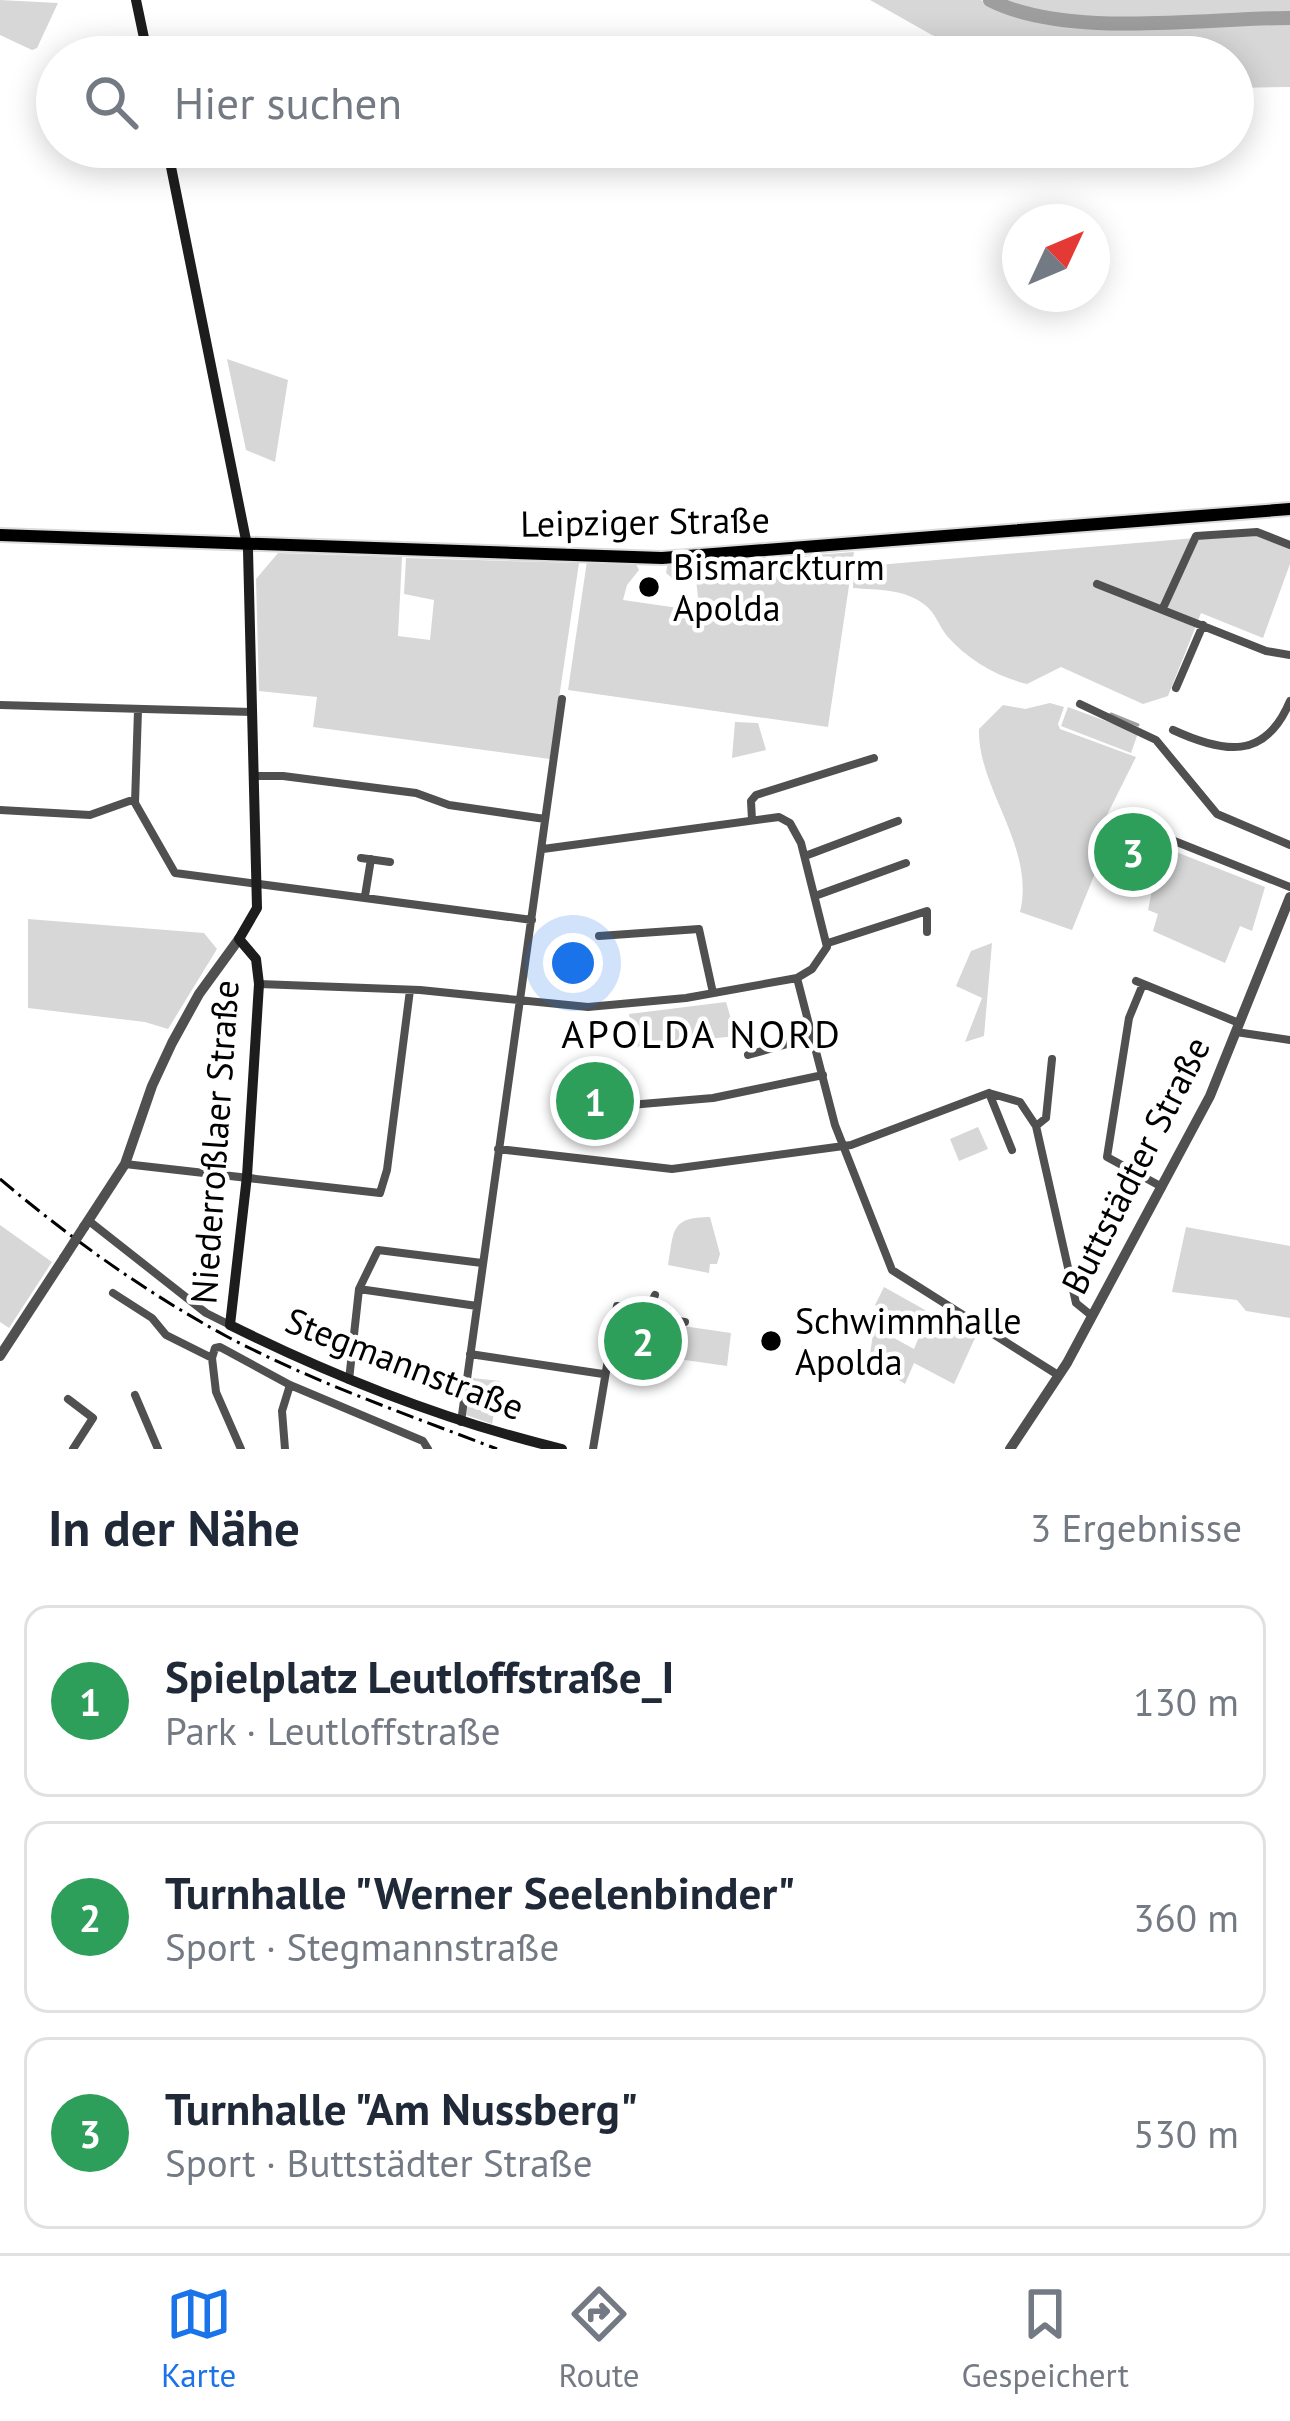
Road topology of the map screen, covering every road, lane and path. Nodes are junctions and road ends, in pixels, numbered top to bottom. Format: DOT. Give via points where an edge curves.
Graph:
graph roads {
  1 [pos="136,0"];
  2 [pos="144,36"];
  3 [pos="171,168"];
  4 [pos="1290,508"];
  5 [pos="0,535"];
  6 [pos="247,543"];
  7 [pos="1290,545"];
  8 [pos="1097,584"];
  9 [pos="1163,608"];
  10 [pos="1203,625"];
  11 [pos="1290,655"];
  12 [pos="1176,688"];
  13 [pos="562,699"];
  14 [pos="1290,700"];
  15 [pos="1080,704"];
  16 [pos="0,705"];
  17 [pos="138,710"];
  18 [pos="252,712"];
  19 [pos="1173,730"];
  20 [pos="874,758"];
  21 [pos="253,776"];
  22 [pos="135,799"];
  23 [pos="0,810"];
  24 [pos="545,819"];
  25 [pos="1119,819"];
  26 [pos="752,820"];
  27 [pos="898,821"];
  28 [pos="1290,845"];
  29 [pos="543,848"];
  30 [pos="805,856"];
  31 [pos="390,862"];
  32 [pos="906,862"];
  33 [pos="256,883"];
  34 [pos="1290,887"];
  35 [pos="364,896"];
  36 [pos="815,896"];
  37 [pos="1290,897"];
  38 [pos="532,920"];
  39 [pos="927,932"];
  40 [pos="599,936"];
  41 [pos="239,939"];
  42 [pos="828,943"];
  43 [pos="797,978"];
  44 [pos="259,984"];
  45 [pos="410,990"];
  46 [pos="713,993"];
  47 [pos="520,1003"];
  48 [pos="1237,1027"];
  49 [pos="812,1037"];
  50 [pos="1290,1040"];
  51 [pos="748,1055"];
  52 [pos="1052,1059"];
  53 [pos="823,1075"];
  54 [pos="989,1093"];
  55 [pos="618,1106"];
  56 [pos="1036,1126"];
  57 [pos="843,1146"];
  58 [pos="498,1149"];
  59 [pos="1012,1150"];
  60 [pos="125,1164"];
  61 [pos="247,1176"];
  62 [pos="1162,1187"];
  63 [pos="87,1224"];
  64 [pos="482,1263"];
  65 [pos="359,1289"];
  66 [pos="113,1293"];
  67 [pos="656,1295"];
  68 [pos="477,1306"];
  69 [pos="647,1314"];
  70 [pos="1092,1316"];
  71 [pos="685,1322"];
  72 [pos="230,1325"];
  73 [pos="470,1354"];
  74 [pos="0,1356"];
  75 [pos="212,1358"];
  76 [pos="619,1362"];
  77 [pos="604,1374"];
  78 [pos="1060,1376"];
  79 [pos="349,1382"];
  80 [pos="290,1385"];
  81 [pos="135,1395"];
  82 [pos="68,1399"];
  83 [pos="461,1424"];
  84 [pos="425,1445"];
  85 [pos="239,1446"];
  86 [pos="73,1449"];
  87 [pos="158,1449"];
  88 [pos="223,1449"];
  89 [pos="285,1449"];
  90 [pos="562,1449"];
  91 [pos="592,1449"];
  92 [pos="1010,1449"];
  1 -- 2 [label="main road"];
  3 -- 6 [label="main road, Niederroßlaer Straße"];
  4 -- 6 [label="main road, Leipziger Straße" via="662,558"];
  5 -- 6 [label="main road, Leipziger Straße"];
  6 -- 18 [label="main road, Niederroßlaer Straße"];
  7 -- 9 [label="street" via="1257,532 1196,536"];
  8 -- 9 [label="street"];
  9 -- 10 [label="street"];
  10 -- 11 [label="street"];
  10 -- 12 [label="street"];
  13 -- 24 [label="street"];
  14 -- 19 [label="street" via="1280,722 1237,749 1209,747"];
  15 -- 28 [label="street" via="1156,740 1217,814"];
  16 -- 17 [label="street"];
  17 -- 18 [label="street"];
  17 -- 22 [label="street"];
  18 -- 21 [label="main road, Niederroßlaer Straße"];
  20 -- 26 [label="street" via="757,795"];
  21 -- 24 [label="street" via="416,793 449,806"];
  21 -- 33 [label="main road, Niederroßlaer Straße"];
  22 -- 23 [label="street" via="90,815"];
  22 -- 33 [label="street" via="175,873"];
  24 -- 29 [label="street"];
  25 -- 34 [label="street"];
  26 -- 29 [label="street"];
  26 -- 30 [label="street" via="790,823"];
  27 -- 30 [label="street"];
  29 -- 38 [label="street"];
  30 -- 36 [label="street"];
  31 -- 35 [label="street" via="366,858"];
  32 -- 36 [label="street"];
  33 -- 35 [label="street"];
  33 -- 41 [label="main road, Niederroßlaer Straße" via="256,914"];
  35 -- 38 [label="street"];
  36 -- 42 [label="street"];
  37 -- 48 [label="street, Buttstädter Straße"];
  38 -- 47 [label="street"];
  39 -- 42 [label="street" via="927,911"];
  40 -- 46 [label="street" via="699,929"];
  41 -- 44 [label="main road, Niederroßlaer Straße" via="256,958"];
  41 -- 60 [label="street" via="172,1042"];
  42 -- 43 [label="street"];
  43 -- 46 [label="street"];
  43 -- 49 [label="street"];
  44 -- 45 [label="street"];
  44 -- 61 [label="main road, Niederroßlaer Straße"];
  45 -- 47 [label="street"];
  45 -- 61 [label="street" via="380,1193"];
  46 -- 47 [label="street" via="587,1007"];
  47 -- 58 [label="street"];
  48 -- 50 [label="street"];
  48 -- 62 [label="street, Buttstädter Straße"];
  48 -- 62 [label="street" via="1140,983 1107,1157"];
  49 -- 51 [label="street"];
  49 -- 53 [label="street"];
  52 -- 56 [label="street" via="1046,1118"];
  53 -- 55 [label="street" via="768,1090"];
  53 -- 57 [label="street"];
  54 -- 56 [label="street" via="1020,1102"];
  54 -- 57 [label="street"];
  54 -- 59 [label="street"];
  56 -- 70 [label="street" via="1076,1303"];
  57 -- 58 [label="street" via="672,1169"];
  57 -- 78 [label="street" via="892,1270"];
  58 -- 64 [label="street"];
  60 -- 61 [label="street"];
  60 -- 63 [label="street"];
  61 -- 72 [label="main road, Niederroßlaer Straße"];
  62 -- 70 [label="street, Buttstädter Straße"];
  63 -- 72 [label="street"];
  63 -- 74 [label="street, bridge"];
  64 -- 65 [label="street" via="382,1248"];
  64 -- 68 [label="street"];
  65 -- 68 [label="street"];
  65 -- 79 [label="street"];
  66 -- 75 [label="street" via="166,1335"];
  67 -- 69 [label="street"];
  68 -- 73 [label="street"];
  69 -- 71 [label="street"];
  69 -- 76 [label="street" via="627,1314"];
  69 -- 77 [label="street" via="617,1306"];
  70 -- 78 [label="street, Buttstädter Straße"];
  72 -- 79 [label="main road, Stegmannstraße"];
  73 -- 77 [label="street"];
  73 -- 83 [label="street"];
  75 -- 80 [label="street" via="220,1347"];
  75 -- 85 [label="street" via="216,1392"];
  77 -- 91 [label="street"];
  78 -- 92 [label="street, Buttstädter Straße"];
  79 -- 83 [label="main road, Stegmannstraße"];
  80 -- 84 [label="street"];
  80 -- 89 [label="street"];
  81 -- 87 [label="street"];
  82 -- 86 [label="street" via="93,1418"];
  83 -- 90 [label="main road, Stegmannstraße"];
  85 -- 88 [label="street"];
}
